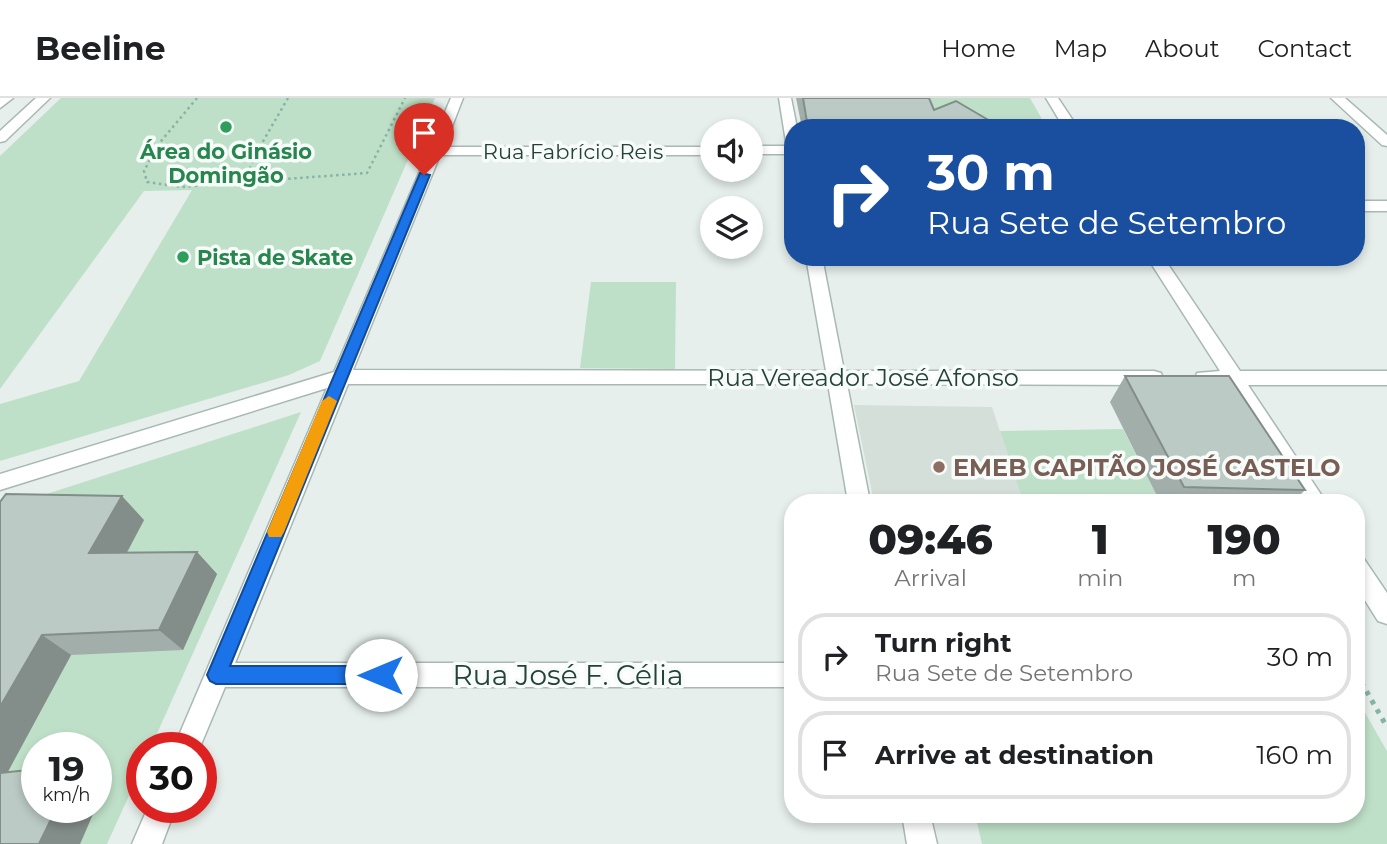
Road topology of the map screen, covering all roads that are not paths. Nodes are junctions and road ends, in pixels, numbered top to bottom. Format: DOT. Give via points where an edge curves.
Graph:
graph roads {
  1 [pos="7,98"];
  2 [pos="44,98"];
  3 [pos="457,98"];
  4 [pos="785,98"];
  5 [pos="1052,98"];
  6 [pos="1337,98"];
  7 [pos="0,104"];
  8 [pos="789,119"];
  9 [pos="1065,119"];
  10 [pos="1361,119"];
  11 [pos="1365,123"];
  12 [pos="0,138"];
  13 [pos="1387,142"];
  14 [pos="700,150"];
  15 [pos="763,150"];
  16 [pos="784,150"];
  17 [pos="434,151"];
  18 [pos="1365,206"];
  19 [pos="1387,206"];
  20 [pos="816,266"];
  21 [pos="1161,266"];
  22 [pos="339,377"];
  23 [pos="836,377"];
  24 [pos="1234,378"];
  25 [pos="1387,378"];
  26 [pos="0,482"];
  27 [pos="858,494"];
  28 [pos="1310,494"];
  29 [pos="1365,580"];
  30 [pos="1387,613"];
  31 [pos="216,675"];
  32 [pos="784,675"];
  33 [pos="193,732"];
  34 [pos="156,823"];
  35 [pos="918,823"];
  36 [pos="147,844"];
  37 [pos="922,844"];
  1 -- 7 [label="street"];
  2 -- 12 [label="street"];
  3 -- 17 [label="street"];
  4 -- 8 [label="street"];
  5 -- 9 [label="street"];
  6 -- 10 [label="street"];
  11 -- 13 [label="street"];
  14 -- 17 [label="street, Rua Fabrício Reis"];
  15 -- 16 [label="street"];
  17 -- 22 [label="street"];
  18 -- 19 [label="street"];
  20 -- 23 [label="street"];
  21 -- 24 [label="street"];
  22 -- 23 [label="street, Rua Vereador José Afonso"];
  22 -- 26 [label="street, Rua Vereador José Afonso"];
  22 -- 31 [label="street"];
  23 -- 24 [label="street, Rua Vereador José Afonso"];
  23 -- 27 [label="street"];
  24 -- 25 [label="street, Rua Vereador José Afonso"];
  24 -- 28 [label="street"];
  29 -- 30 [label="street"];
  31 -- 32 [label="street, Rua José F. Célia"];
  31 -- 33 [label="street"];
  34 -- 36 [label="street"];
  35 -- 37 [label="street"];
}
